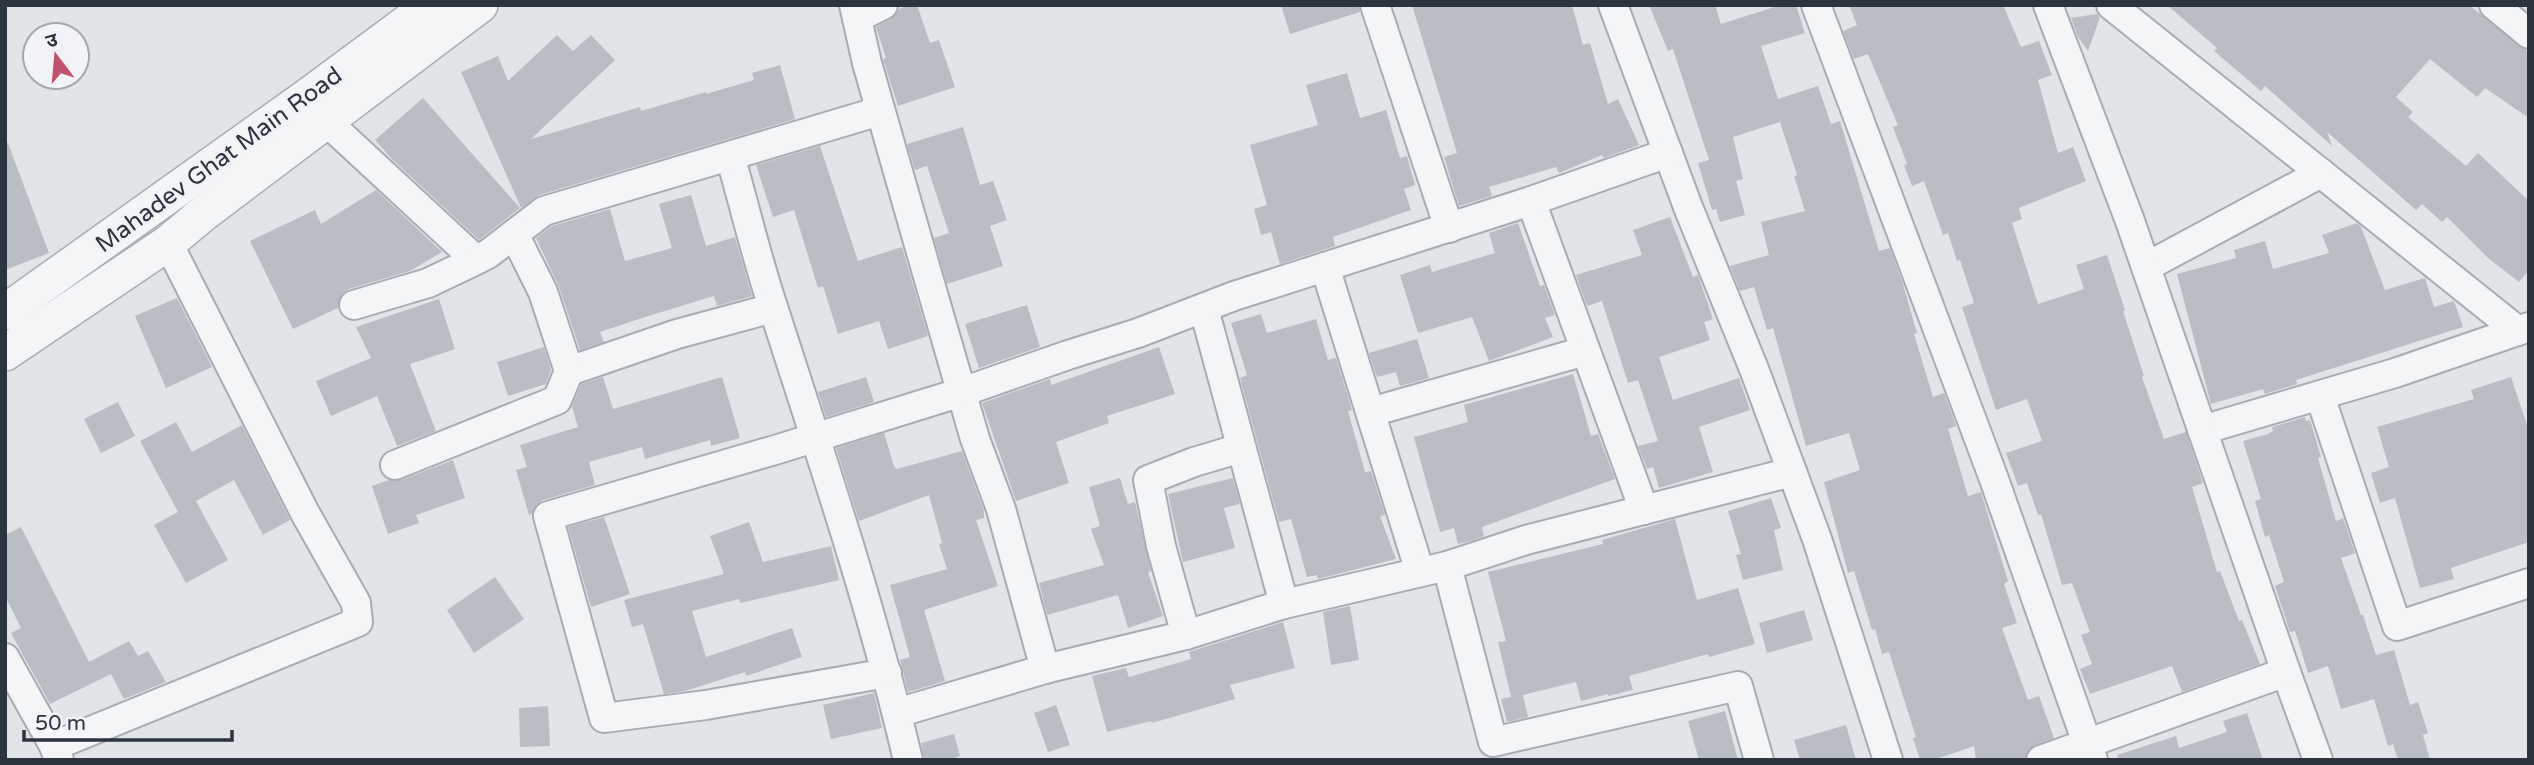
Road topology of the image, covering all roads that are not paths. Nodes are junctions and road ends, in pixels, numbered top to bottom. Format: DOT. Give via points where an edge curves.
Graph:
graph roads {
  1 [pos="431,5"];
  2 [pos="480,5"];
  3 [pos="883,5"];
  4 [pos="1375,5"];
  5 [pos="1613,5"];
  6 [pos="1816,5"];
  7 [pos="2048,5"];
  8 [pos="2111,5"];
  9 [pos="2494,5"];
  10 [pos="855,12"];
  11 [pos="2529,34"];
  12 [pos="317,109"];
  13 [pos="880,111"];
  14 [pos="1668,153"];
  15 [pos="730,156"];
  16 [pos="2320,173"];
  17 [pos="1531,201"];
  18 [pos="1449,228"];
  19 [pos="514,234"];
  20 [pos="168,243"];
  21 [pos="476,260"];
  22 [pos="1325,267"];
  23 [pos="2146,267"];
  24 [pos="354,305"];
  25 [pos="773,308"];
  26 [pos="1204,309"];
  27 [pos="5,312"];
  28 [pos="2524,329"];
  29 [pos="1586,351"];
  30 [pos="5,353"];
  31 [pos="569,371"];
  32 [pos="962,392"];
  33 [pos="2320,396"];
  34 [pos="1371,412"];
  35 [pos="2202,430"];
  36 [pos="815,437"];
  37 [pos="1241,448"];
  38 [pos="395,465"];
  39 [pos="1792,472"];
  40 [pos="1644,510"];
  41 [pos="1433,569"];
  42 [pos="2529,583"];
  43 [pos="1284,604"];
  44 [pos="1186,635"];
  45 [pos="5,657"];
  46 [pos="1045,669"];
  47 [pos="2286,672"];
  48 [pos="887,673"];
  49 [pos="897,713"];
  50 [pos="2091,752"];
  51 [pos="57,753"];
  52 [pos="908,760"];
  53 [pos="1759,760"];
  54 [pos="1888,760"];
  55 [pos="2041,760"];
  56 [pos="2318,760"];
  1 -- 12 [label="street, Mahadev Ghat Main Road"];
  2 -- 12 [label="street"];
  3 -- 10 [label="street"];
  4 -- 18 [label="street"];
  5 -- 14 [label="street"];
  6 -- 50 [label="street"];
  7 -- 23 [label="street"];
  8 -- 16 [label="street"];
  9 -- 11 [label="street"];
  10 -- 13 [label="street"];
  12 -- 20 [label="street"];
  12 -- 21 [label="street"];
  12 -- 27 [label="street, Mahadev Ghat Main Road"];
  13 -- 15 [label="street"];
  13 -- 32 [label="street"];
  14 -- 17 [label="street"];
  14 -- 39 [label="street"];
  15 -- 19 [label="street" via="544,211"];
  15 -- 25 [label="street"];
  16 -- 23 [label="street"];
  16 -- 28 [label="street"];
  17 -- 18 [label="street"];
  17 -- 29 [label="street"];
  18 -- 22 [label="street"];
  19 -- 21 [label="street"];
  19 -- 31 [label="street" via="543,292"];
  20 -- 30 [label="street"];
  20 -- 51 [label="street" via="304,513 356,603 358,622"];
  21 -- 24 [label="street" via="428,284"];
  22 -- 26 [label="street"];
  22 -- 34 [label="street"];
  23 -- 35 [label="street"];
  25 -- 31 [label="street"];
  25 -- 36 [label="street"];
  26 -- 32 [label="street"];
  26 -- 37 [label="street"];
  28 -- 33 [label="street"];
  29 -- 34 [label="street"];
  29 -- 40 [label="street"];
  31 -- 38 [label="street" via="556,400"];
  32 -- 36 [label="street"];
  32 -- 46 [label="street" via="1001,509"];
  33 -- 35 [label="street"];
  33 -- 42 [label="street" via="2397,626"];
  34 -- 41 [label="street"];
  35 -- 47 [label="street"];
  36 -- 48 [label="street"];
  36 -- 48 [label="street" via="548,516 604,718"];
  37 -- 43 [label="street"];
  37 -- 44 [label="street" via="1148,480"];
  39 -- 40 [label="street"];
  39 -- 54 [label="street"];
  40 -- 41 [label="street"];
  41 -- 43 [label="street"];
  41 -- 53 [label="street" via="1493,743 1738,686"];
  43 -- 44 [label="street"];
  44 -- 46 [label="street"];
  45 -- 51 [label="street"];
  46 -- 49 [label="street"];
  47 -- 50 [label="street"];
  47 -- 56 [label="street"];
  48 -- 49 [label="street"];
  49 -- 52 [label="street"];
  50 -- 55 [label="street"];
}
